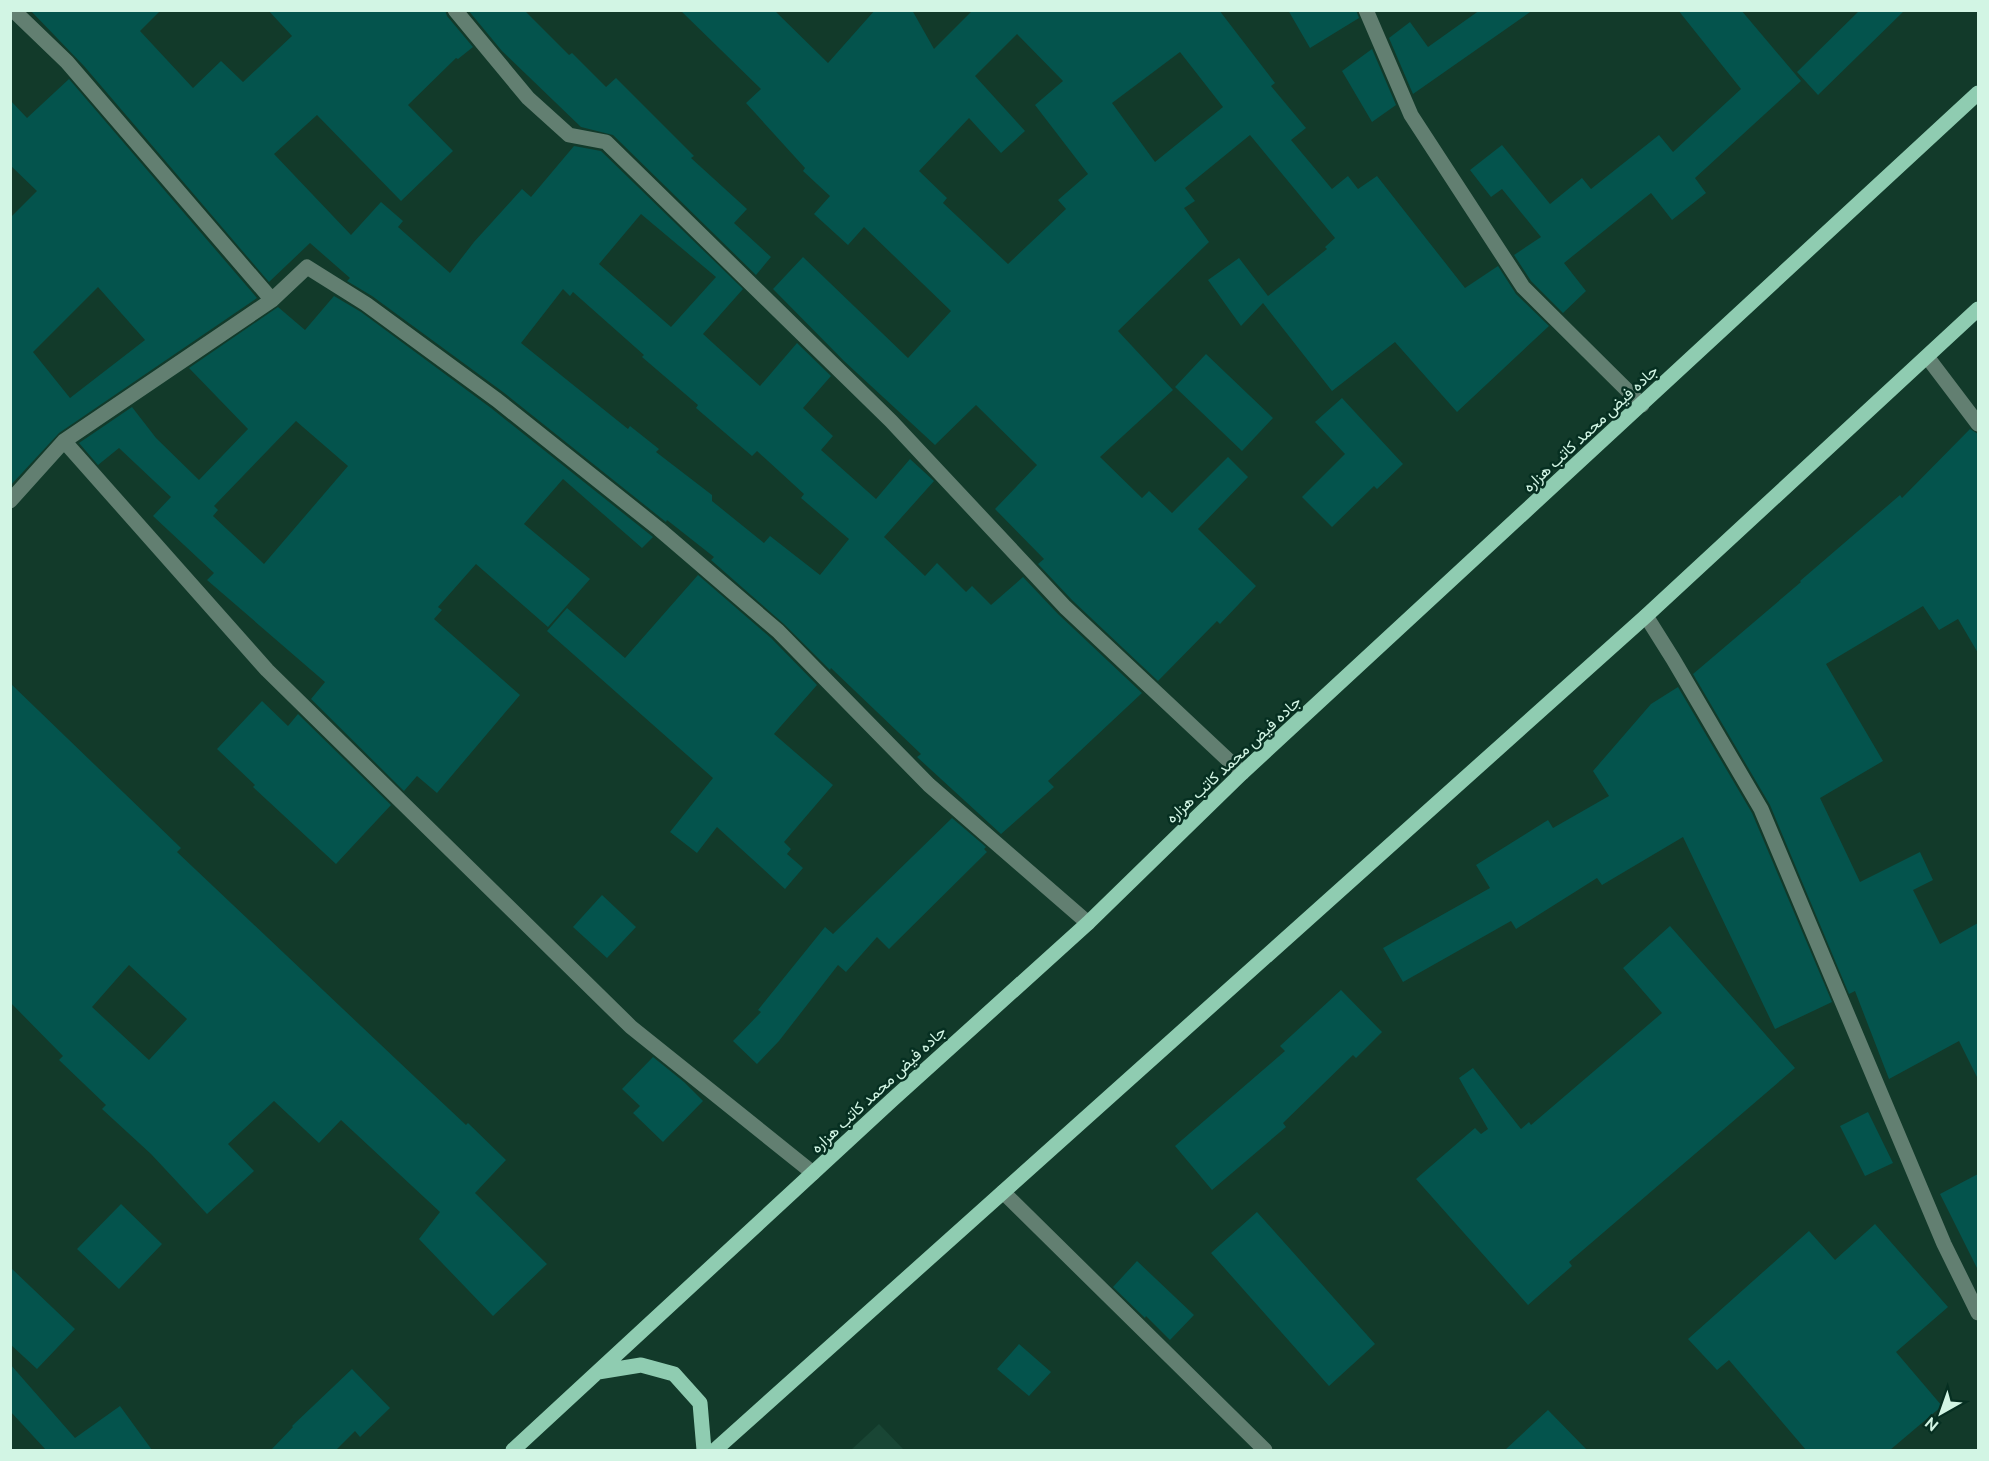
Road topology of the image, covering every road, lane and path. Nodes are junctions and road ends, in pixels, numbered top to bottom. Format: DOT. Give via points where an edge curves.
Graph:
graph roads {
  1 [pos="13,10"];
  2 [pos="455,10"];
  3 [pos="1366,10"];
  4 [pos="1978,93"];
  5 [pos="272,300"];
  6 [pos="1978,309"];
  7 [pos="1928,358"];
  8 [pos="1642,405"];
  9 [pos="1978,424"];
  10 [pos="64,441"];
  11 [pos="10,501"];
  12 [pos="1646,616"];
  13 [pos="1242,773"];
  14 [pos="1088,923"];
  15 [pos="813,1173"];
  16 [pos="1003,1192"];
  17 [pos="1978,1313"];
  18 [pos="598,1372"];
  19 [pos="513,1450"];
  20 [pos="704,1450"];
  21 [pos="715,1450"];
  22 [pos="1265,1450"];
  1 -- 5 [label="street" via="66,62"];
  2 -- 13 [label="street" via="528,98 569,135 606,142 891,421 1065,607"];
  3 -- 8 [label="street" via="1411,115 1523,287"];
  4 -- 8 [label="main road, جاده فیض محمد کاتب هزاره"];
  5 -- 10 [label="street"];
  5 -- 14 [label="street" via="307,267 366,304 497,400 778,631 929,785"];
  6 -- 7 [label="main road"];
  7 -- 9 [label="street"];
  7 -- 12 [label="main road"];
  8 -- 13 [label="main road, جاده فیض محمد کاتب هزاره"];
  10 -- 11 [label="street"];
  10 -- 15 [label="street" via="267,670 605,1002"];
  12 -- 16 [label="main road"];
  12 -- 17 [label="street" via="1761,809 1944,1244"];
  13 -- 14 [label="main road, جاده فیض محمد کاتب هزاره"];
  14 -- 15 [label="main road, جاده فیض محمد کاتب هزاره"];
  15 -- 18 [label="main road, جاده فیض محمد کاتب هزاره"];
  16 -- 21 [label="main road"];
  16 -- 22 [label="street"];
  18 -- 19 [label="main road, جاده فیض محمد کاتب هزاره"];
  18 -- 20 [label="main road" via="640,1365 674,1374 700,1403"];
}
